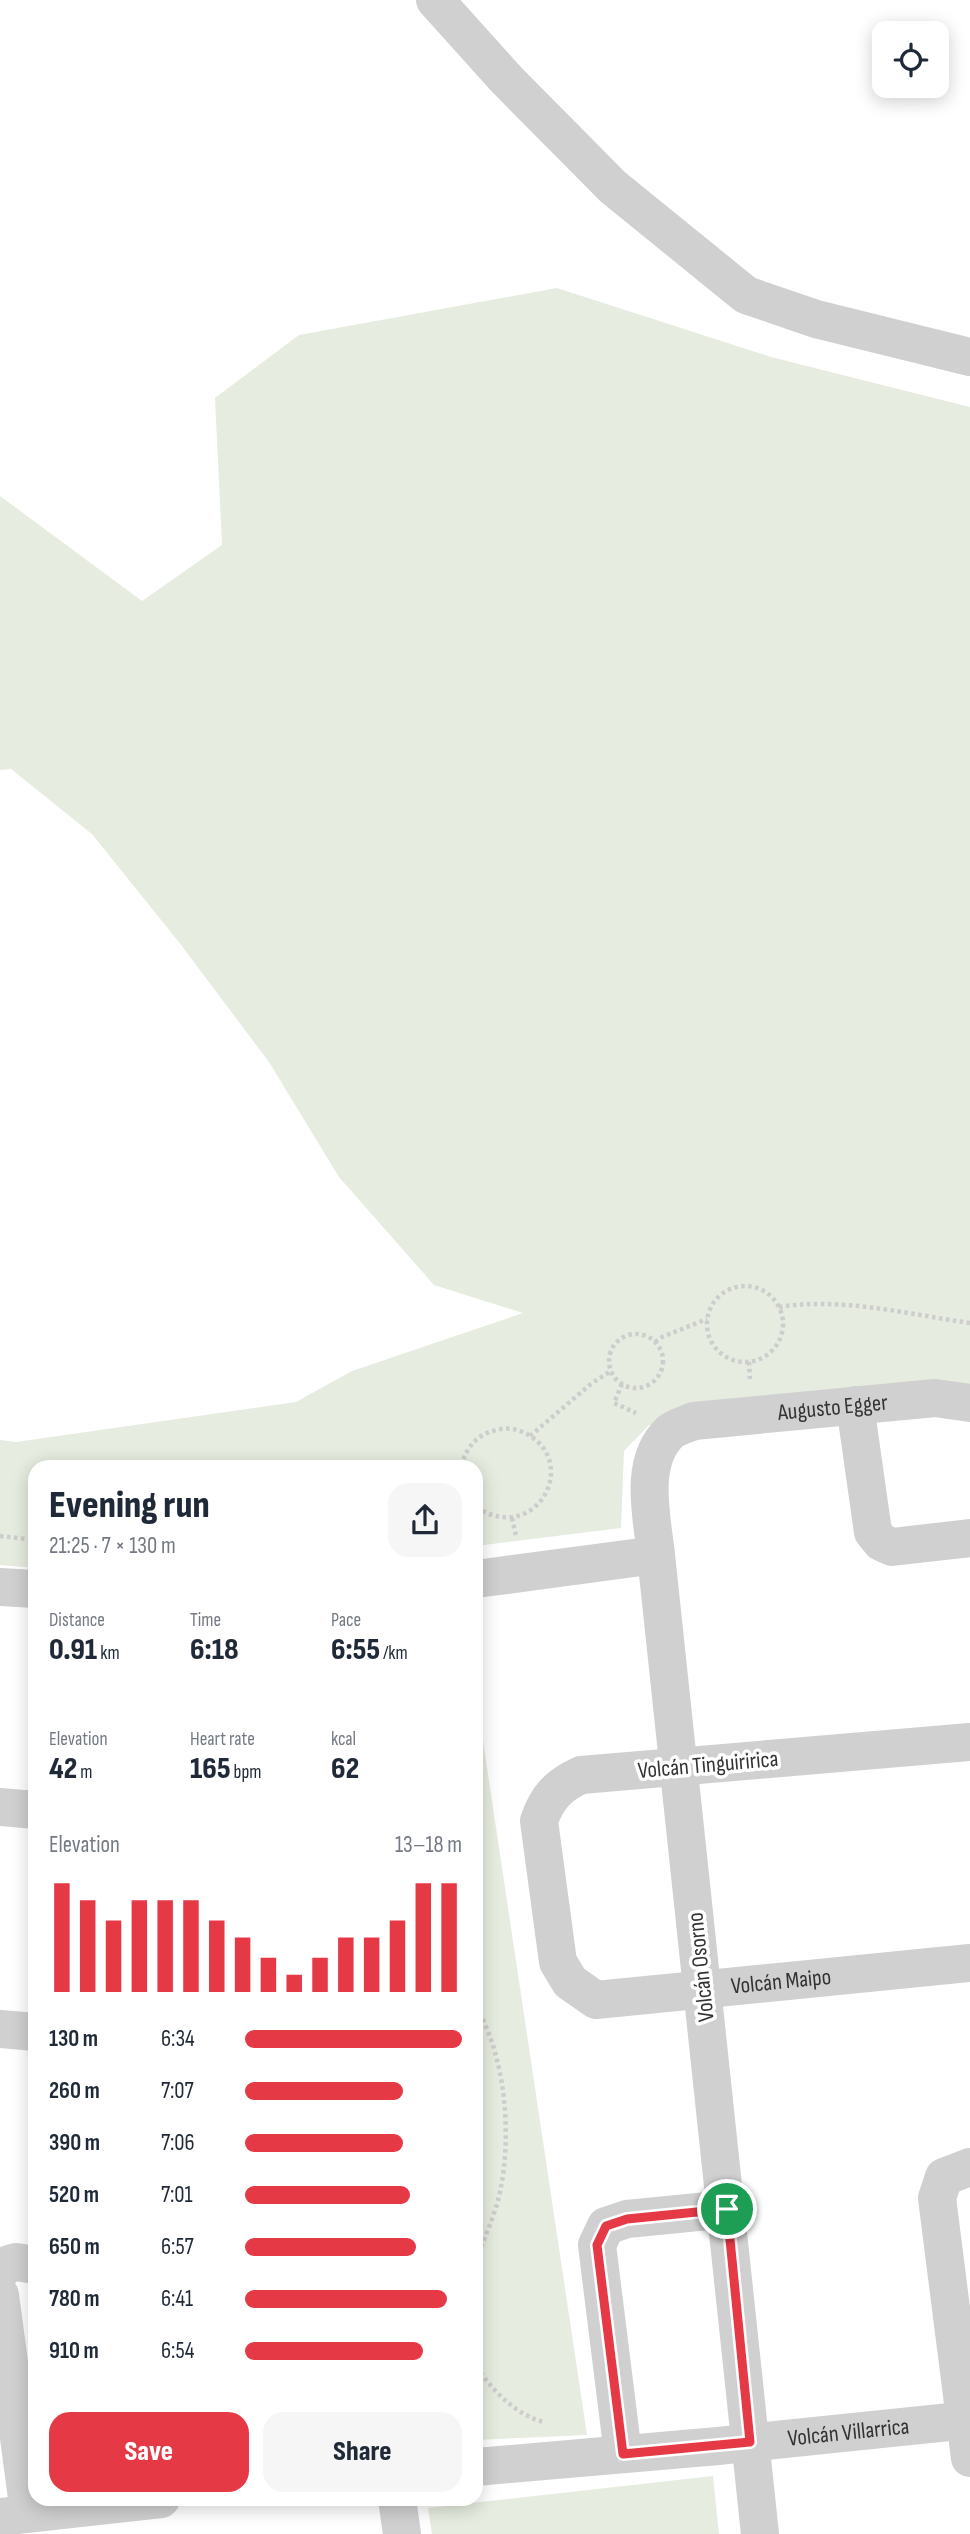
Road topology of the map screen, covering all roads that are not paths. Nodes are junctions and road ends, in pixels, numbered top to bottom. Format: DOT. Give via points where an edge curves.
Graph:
graph roads {
  1 [pos="435,0"];
  2 [pos="970,357"];
  3 [pos="970,1403"];
  4 [pos="855,1405"];
  5 [pos="695,1421"];
  6 [pos="970,1538"];
  7 [pos="656,1555"];
  8 [pos="483,1578"];
  9 [pos="0,1587"];
  10 [pos="28,1589"];
  11 [pos="970,1742"];
  12 [pos="679,1768"];
  13 [pos="0,1807"];
  14 [pos="28,1809"];
  15 [pos="548,1890"];
  16 [pos="970,1963"];
  17 [pos="704,1988"];
  18 [pos="0,2029"];
  19 [pos="28,2031"];
  20 [pos="970,2167"];
  21 [pos="727,2209"];
  22 [pos="28,2264"];
  23 [pos="0,2272"];
  24 [pos="0,2295"];
  25 [pos="968,2420"];
  26 [pos="750,2442"];
  27 [pos="623,2454"];
  28 [pos="970,2458"];
  29 [pos="483,2466"];
  30 [pos="97,2506"];
  31 [pos="398,2506"];
  32 [pos="15,2515"];
  33 [pos="402,2534"];
  34 [pos="760,2534"];
  1 -- 2 [label="street" via="613,187 746,295 816,319"];
  3 -- 4 [label="street, Augusto Egger" via="935,1398"];
  4 -- 5 [label="street, Augusto Egger"];
  4 -- 6 [label="street" via="873,1532 881,1542 892,1548"];
  5 -- 7 [label="street, Volcán Osorno" via="671,1431 658,1447 652,1467"];
  7 -- 8 [label="street"];
  7 -- 12 [label="street, Volcán Osorno"];
  9 -- 10 [label="street"];
  11 -- 12 [label="street, Volcán Tinguiririca"];
  12 -- 15 [label="street, Volcán Tinguiririca" via="581,1775 553,1793 539,1821"];
  12 -- 17 [label="street, Volcán Osorno"];
  13 -- 14 [label="street"];
  15 -- 17 [label="street, Volcán Maipo" via="558,1962 582,1992 596,2000"];
  16 -- 17 [label="street, Volcán Maipo"];
  17 -- 21 [label="street, Volcán Osorno"];
  18 -- 19 [label="street"];
  20 -- 25 [label="street" via="944,2177 937,2197"];
  21 -- 26 [label="street, Volcán Osorno"];
  21 -- 27 [label="street" via="627,2219 606,2226 597,2245"];
  22 -- 23 [label="street" via="16,2262"];
  24 -- 32 [label="street"];
  25 -- 26 [label="street, Volcán Villarrica"];
  25 -- 28 [label="street"];
  26 -- 27 [label="street, Volcán Villarrica"];
  26 -- 34 [label="street, Volcán Osorno"];
  27 -- 29 [label="street, Volcán Villarrica"];
  30 -- 32 [label="street"];
  31 -- 33 [label="street"];
}
